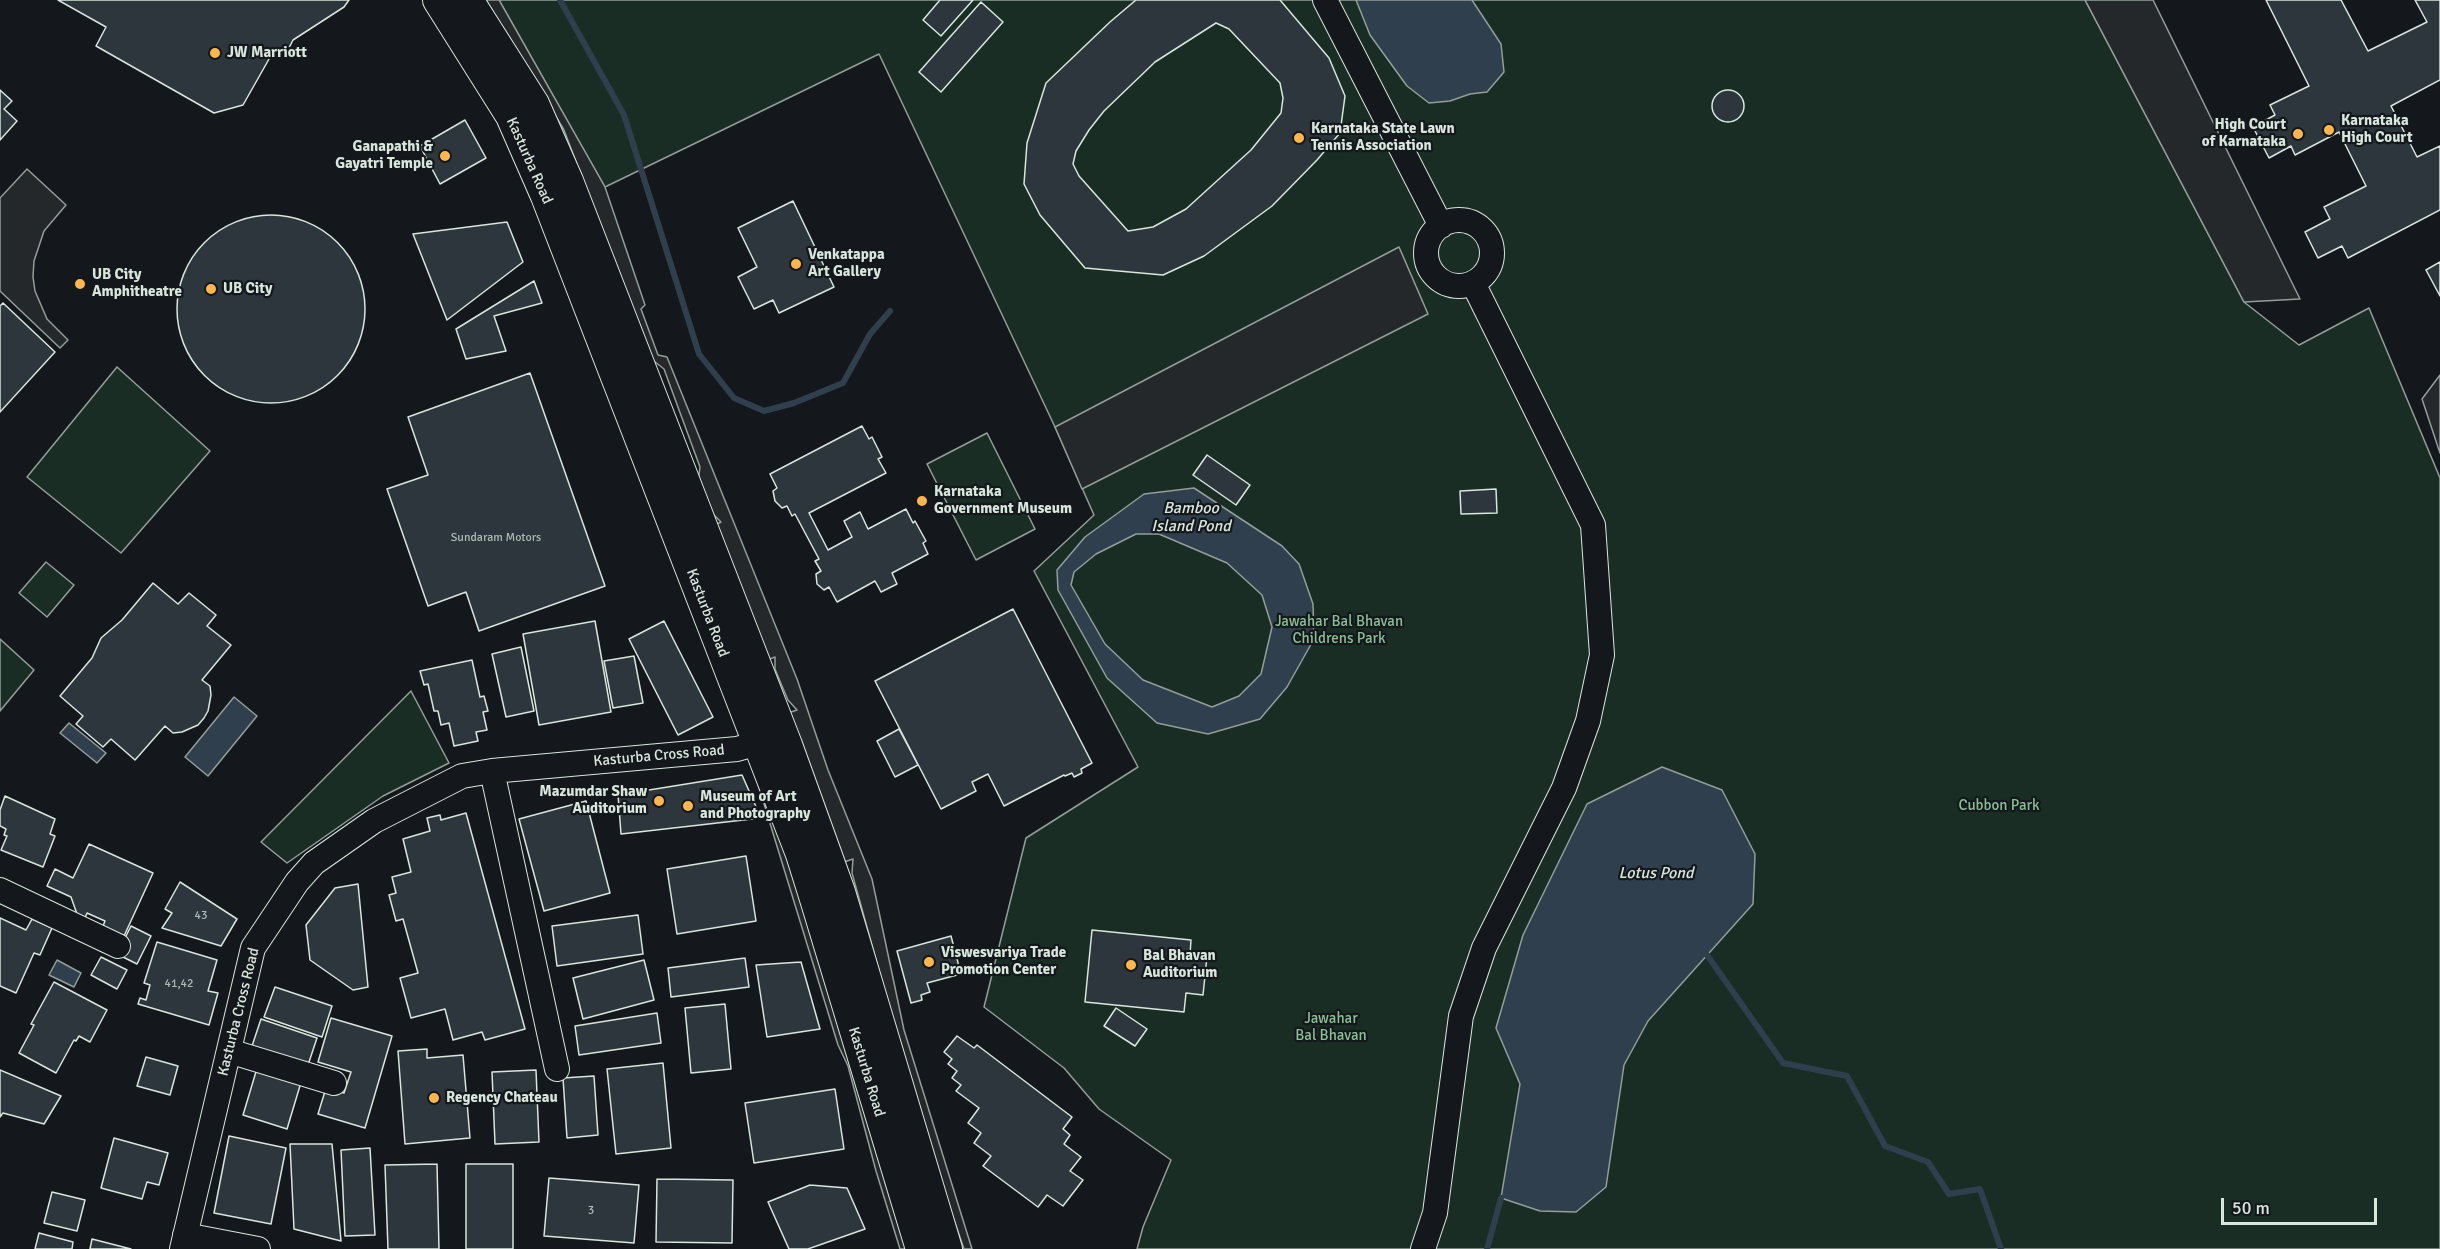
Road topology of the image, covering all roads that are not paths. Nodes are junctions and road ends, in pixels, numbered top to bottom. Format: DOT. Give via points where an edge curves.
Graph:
graph roads {
  1 [pos="438,0"];
  2 [pos="468,0"];
  3 [pos="1325,0"];
  4 [pos="1441,226"];
  5 [pos="1473,283"];
  6 [pos="759,743"];
  7 [pos="492,771"];
  8 [pos="0,890"];
  9 [pos="117,946"];
  10 [pos="229,1051"];
  11 [pos="557,1069"];
  12 [pos="334,1083"];
  13 [pos="183,1242"];
  14 [pos="258,1249"];
  15 [pos="921,1249"];
  16 [pos="946,1249"];
  17 [pos="1423,1249"];
  1 -- 6 [label="main road, Kasturba Road" via="511,116 546,196"];
  2 -- 16 [label="main road, Kasturba Road" via="534,104 568,181 787,745 840,892"];
  3 -- 4 [label="street"];
  4 -- 5 [label="street" via="1428,241 1428,263 1437,277 1448,284"];
  4 -- 5 [label="street" via="1458,220 1471,222 1482,228 1489,239 1490,264"];
  5 -- 17 [label="street" via="1593,525 1602,655 1588,721 1564,788 1484,948 1461,1016 1435,1213"];
  6 -- 7 [label="street, Kasturba Cross Road" via="737,749"];
  6 -- 15 [label="main road, Kasturba Road" via="801,854"];
  7 -- 10 [label="street, Kasturba Cross Road" via="462,776 374,821 314,863 253,948"];
  7 -- 11 [label="street"];
  8 -- 9 [label="street"];
  10 -- 12 [label="street"];
  10 -- 13 [label="street, Kasturba Cross Road"];
  13 -- 14 [label="street"];
}
